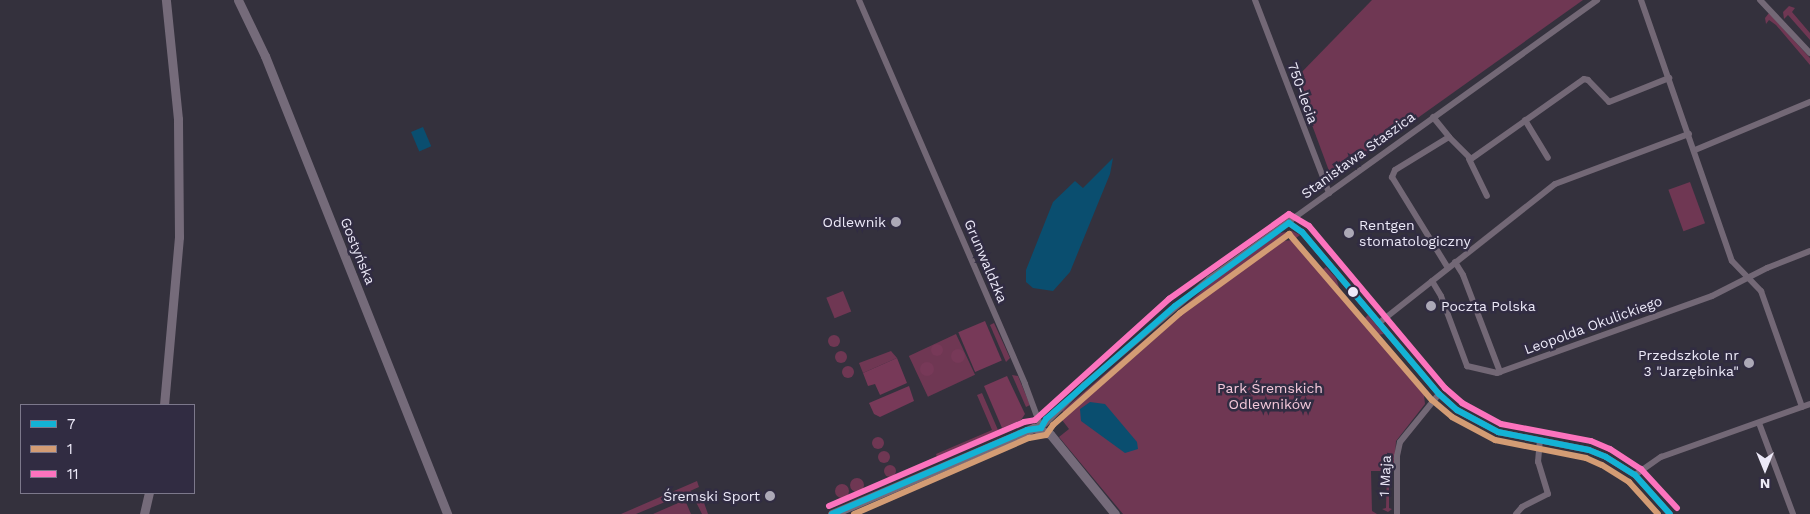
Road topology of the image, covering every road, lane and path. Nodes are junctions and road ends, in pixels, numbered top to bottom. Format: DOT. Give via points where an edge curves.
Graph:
graph roads {
  1 [pos="166,0"];
  2 [pos="238,0"];
  3 [pos="859,0"];
  4 [pos="1255,0"];
  5 [pos="1597,0"];
  6 [pos="1640,0"];
  7 [pos="1760,0"];
  8 [pos="1810,53"];
  9 [pos="1669,78"];
  10 [pos="1810,102"];
  11 [pos="1433,117"];
  12 [pos="1525,120"];
  13 [pos="1689,134"];
  14 [pos="1449,138"];
  15 [pos="1694,150"];
  16 [pos="1548,158"];
  17 [pos="1469,159"];
  18 [pos="1329,194"];
  19 [pos="1487,196"];
  20 [pos="1289,223"];
  21 [pos="1810,252"];
  22 [pos="1455,262"];
  23 [pos="1448,268"];
  24 [pos="1748,277"];
  25 [pos="1432,281"];
  26 [pos="1379,323"];
  27 [pos="1500,372"];
  28 [pos="1439,394"];
  29 [pos="164,404"];
  30 [pos="1810,404"];
  31 [pos="1802,407"];
  32 [pos="1759,423"];
  33 [pos="1041,428"];
  34 [pos="1540,441"];
  35 [pos="1635,475"];
  36 [pos="149,494"];
  37 [pos="144,514"];
  38 [pos="447,514"];
  39 [pos="832,514"];
  40 [pos="1115,514"];
  41 [pos="1396,514"];
  42 [pos="1516,514"];
  43 [pos="1670,514"];
  44 [pos="1793,514"];
  1 -- 29 [label="main road" via="178,120 179,218 176,296"];
  2 -- 38 [label="main road, Gostyńska" via="265,56"];
  3 -- 33 [label="street, Grunwaldzka" via="1032,400"];
  4 -- 18 [label="street, 750-lecia"];
  5 -- 11 [label="street, Stanisława Staszica"];
  6 -- 9 [label="street"];
  7 -- 8 [label="street"];
  9 -- 12 [label="street" via="1609,102 1584,79"];
  9 -- 13 [label="street"];
  10 -- 15 [label="street"];
  11 -- 14 [label="street"];
  11 -- 18 [label="street, Stanisława Staszica"];
  12 -- 16 [label="street"];
  12 -- 17 [label="street"];
  13 -- 15 [label="street"];
  13 -- 22 [label="street" via="1555,184"];
  14 -- 17 [label="street"];
  14 -- 23 [label="street" via="1392,175"];
  15 -- 24 [label="street" via="1732,261"];
  17 -- 19 [label="street"];
  18 -- 20 [label="street, Stanisława Staszica"];
  20 -- 26 [label="street" via="1302,232"];
  20 -- 33 [label="street, Stanisława Staszica" via="1176,306 1046,419"];
  21 -- 24 [label="street, Leopolda Okulickiego"];
  22 -- 23 [label="street"];
  22 -- 27 [label="street" via="1464,275"];
  23 -- 25 [label="street"];
  24 -- 27 [label="street, Leopolda Okulickiego" via="1712,296"];
  24 -- 31 [label="street" via="1761,291"];
  25 -- 26 [label="street"];
  25 -- 27 [label="street" via="1441,296 1467,366"];
  26 -- 28 [label="street"];
  28 -- 34 [label="street" via="1484,427"];
  28 -- 41 [label="street, 1 Maja" via="1400,442"];
  30 -- 31 [label="street"];
  31 -- 32 [label="street"];
  32 -- 35 [label="street" via="1655,460"];
  32 -- 44 [label="street"];
  33 -- 39 [label="main road" via="1028,430"];
  33 -- 40 [label="main road, Grunwaldzka" via="1050,434"];
  34 -- 35 [label="street" via="1600,454"];
  34 -- 42 [label="street" via="1538,462 1548,494 1522,507"];
  35 -- 43 [label="street"];
  36 -- 37 [label="main road"];
}
